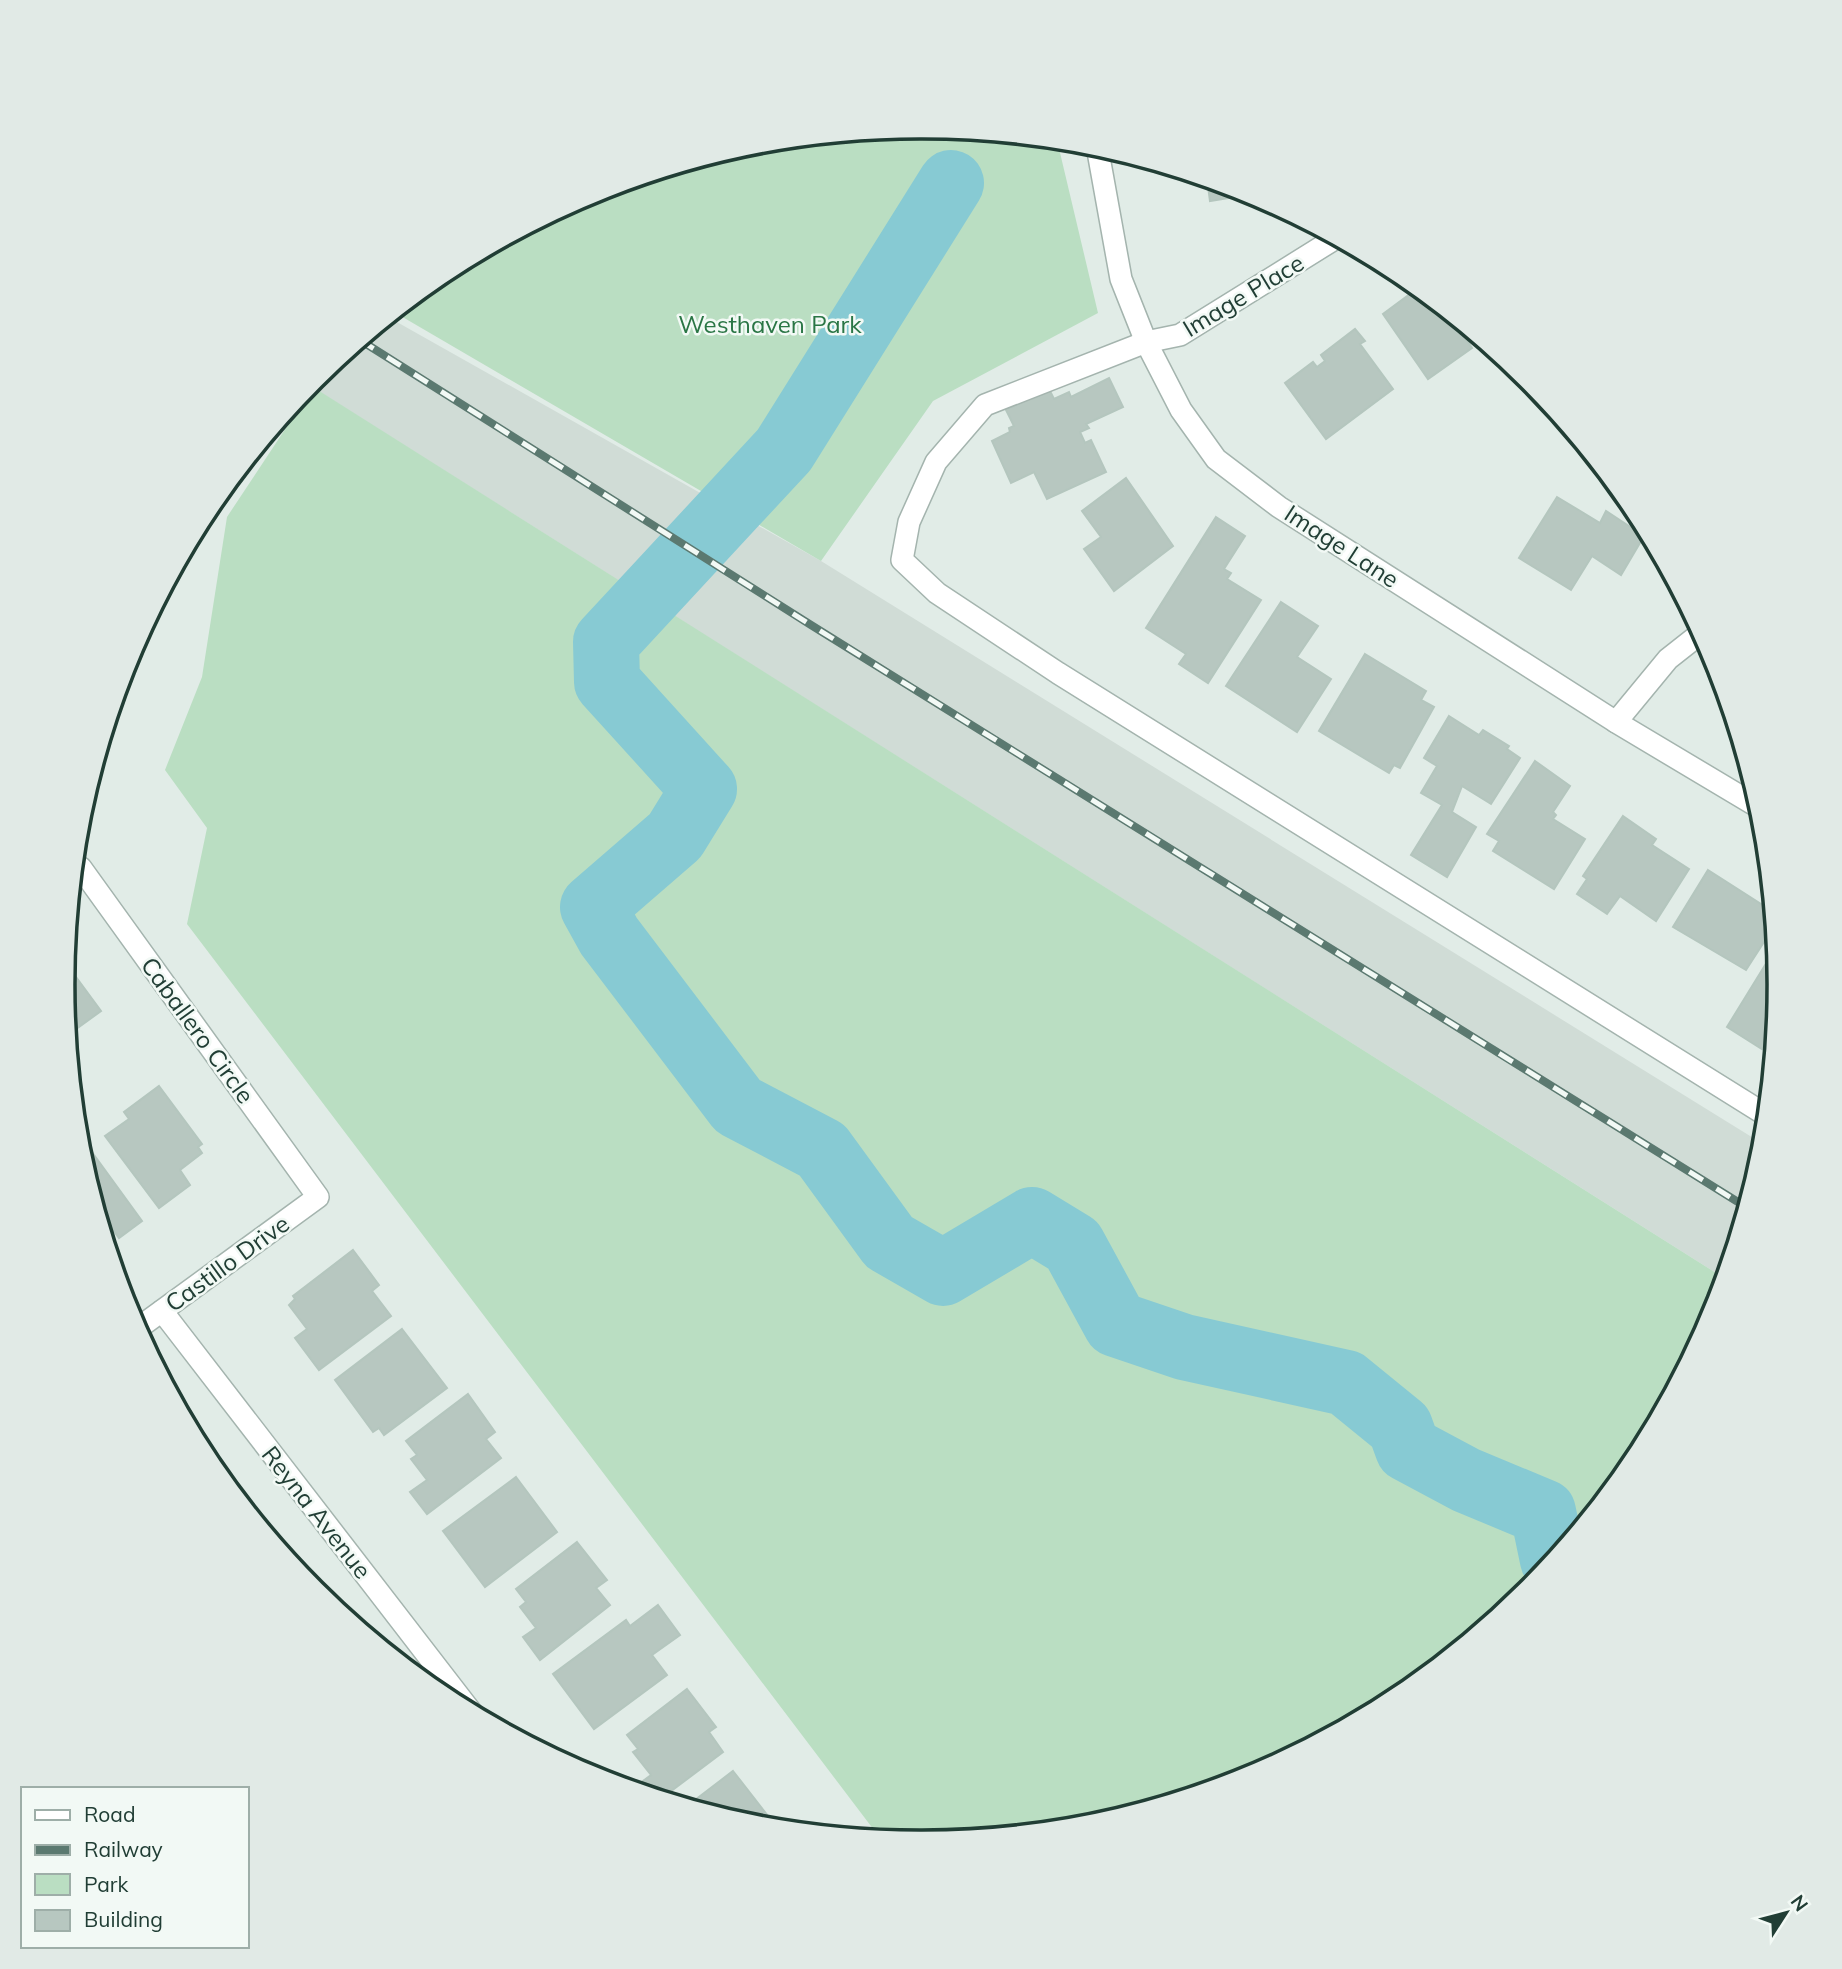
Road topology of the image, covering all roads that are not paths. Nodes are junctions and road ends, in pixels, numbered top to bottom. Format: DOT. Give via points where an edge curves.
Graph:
graph roads {
  1 [pos="1099,158"];
  2 [pos="1328,243"];
  3 [pos="1146,342"];
  4 [pos="1693,640"];
  5 [pos="1616,722"];
  6 [pos="1745,799"];
  7 [pos="83,871"];
  8 [pos="1757,1110"];
  9 [pos="318,1197"];
  10 [pos="162,1311"];
  11 [pos="146,1322"];
  12 [pos="454,1690"];
  1 -- 3 [label="street, Image Lane" via="1121,279"];
  2 -- 3 [label="street, Image Place" via="1180,335"];
  3 -- 5 [label="street, Image Lane" via="1181,410 1216,459 1279,507"];
  3 -- 8 [label="street, Image Place" via="985,405 936,463 909,522 902,560 937,593 1058,673"];
  4 -- 5 [label="street" via="1668,659"];
  5 -- 6 [label="street, Image Lane"];
  7 -- 9 [label="street, Caballero Circle"];
  9 -- 10 [label="street, Castillo Drive"];
  10 -- 11 [label="street, Castillo Drive"];
  10 -- 12 [label="street, Reyna Avenue"];
}
